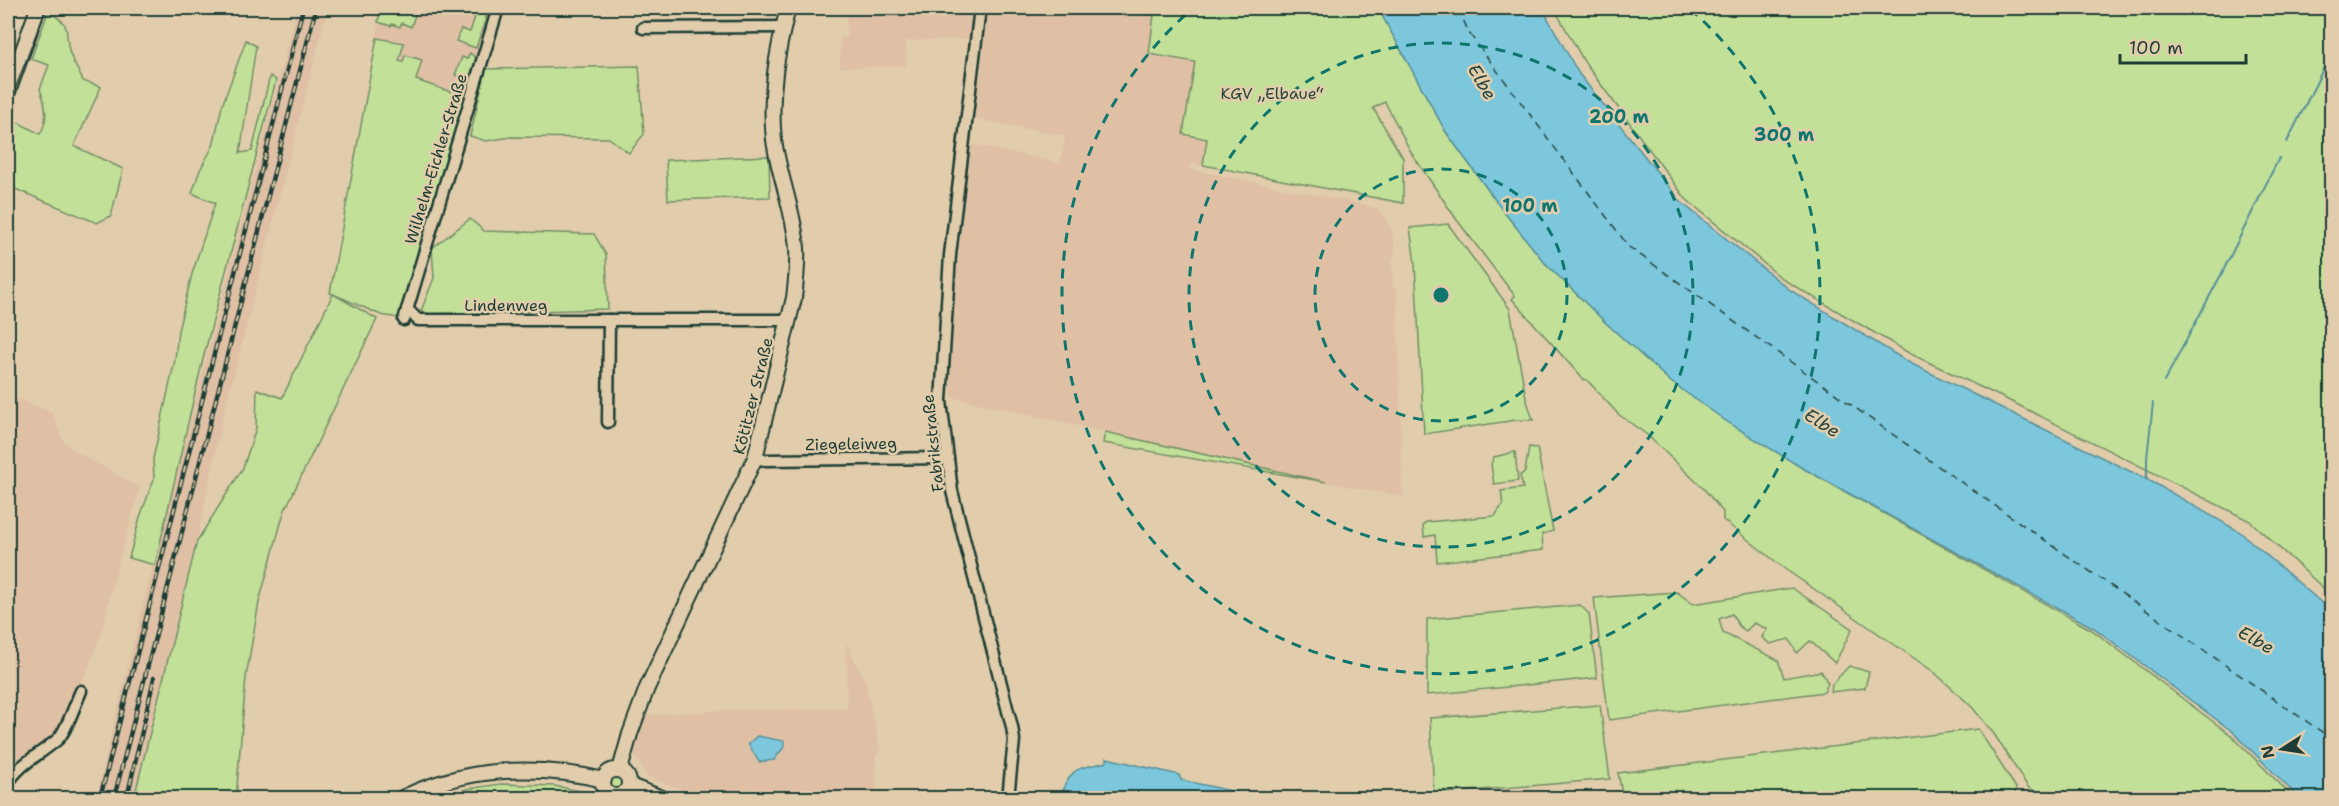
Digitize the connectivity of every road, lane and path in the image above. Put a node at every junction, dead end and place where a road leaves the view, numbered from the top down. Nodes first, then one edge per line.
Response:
1 (39, 8) edge
2 (498, 8) edge
3 (788, 8) edge
4 (980, 8) edge
5 (783, 27) junction
6 (643, 28) dead end
7 (8, 92) edge
8 (406, 315) joint
9 (609, 320) junction
10 (789, 320) junction
11 (608, 422) dead end
12 (755, 458) junction
13 (948, 458) junction
14 (81, 691) dead end
15 (620, 770) junction
16 (603, 780) junction
17 (8, 783) edge
18 (630, 786) junction
19 (612, 797) edge
20 (402, 798) edge
21 (662, 798) edge
22 (1008, 798) edge

1 - 7 street
2 - 8 street, Wilhelm-Eichler-Straße
3 - 5 street, Kötitzer Straße
4 - 13 street, Fabrikstraße
5 - 6 street
5 - 10 street, Kötitzer Straße
8 - 9 street, Lindenweg
9 - 10 street, Lindenweg
9 - 11 street
10 - 12 street, Kötitzer Straße
12 - 13 street, Ziegeleiweg
12 - 15 street, Kötitzer Straße
13 - 22 street, Fabrikstraße
14 - 17 street
15 - 16 street
15 - 18 street
16 - 19 street
16 - 20 street
18 - 19 street
18 - 21 street

